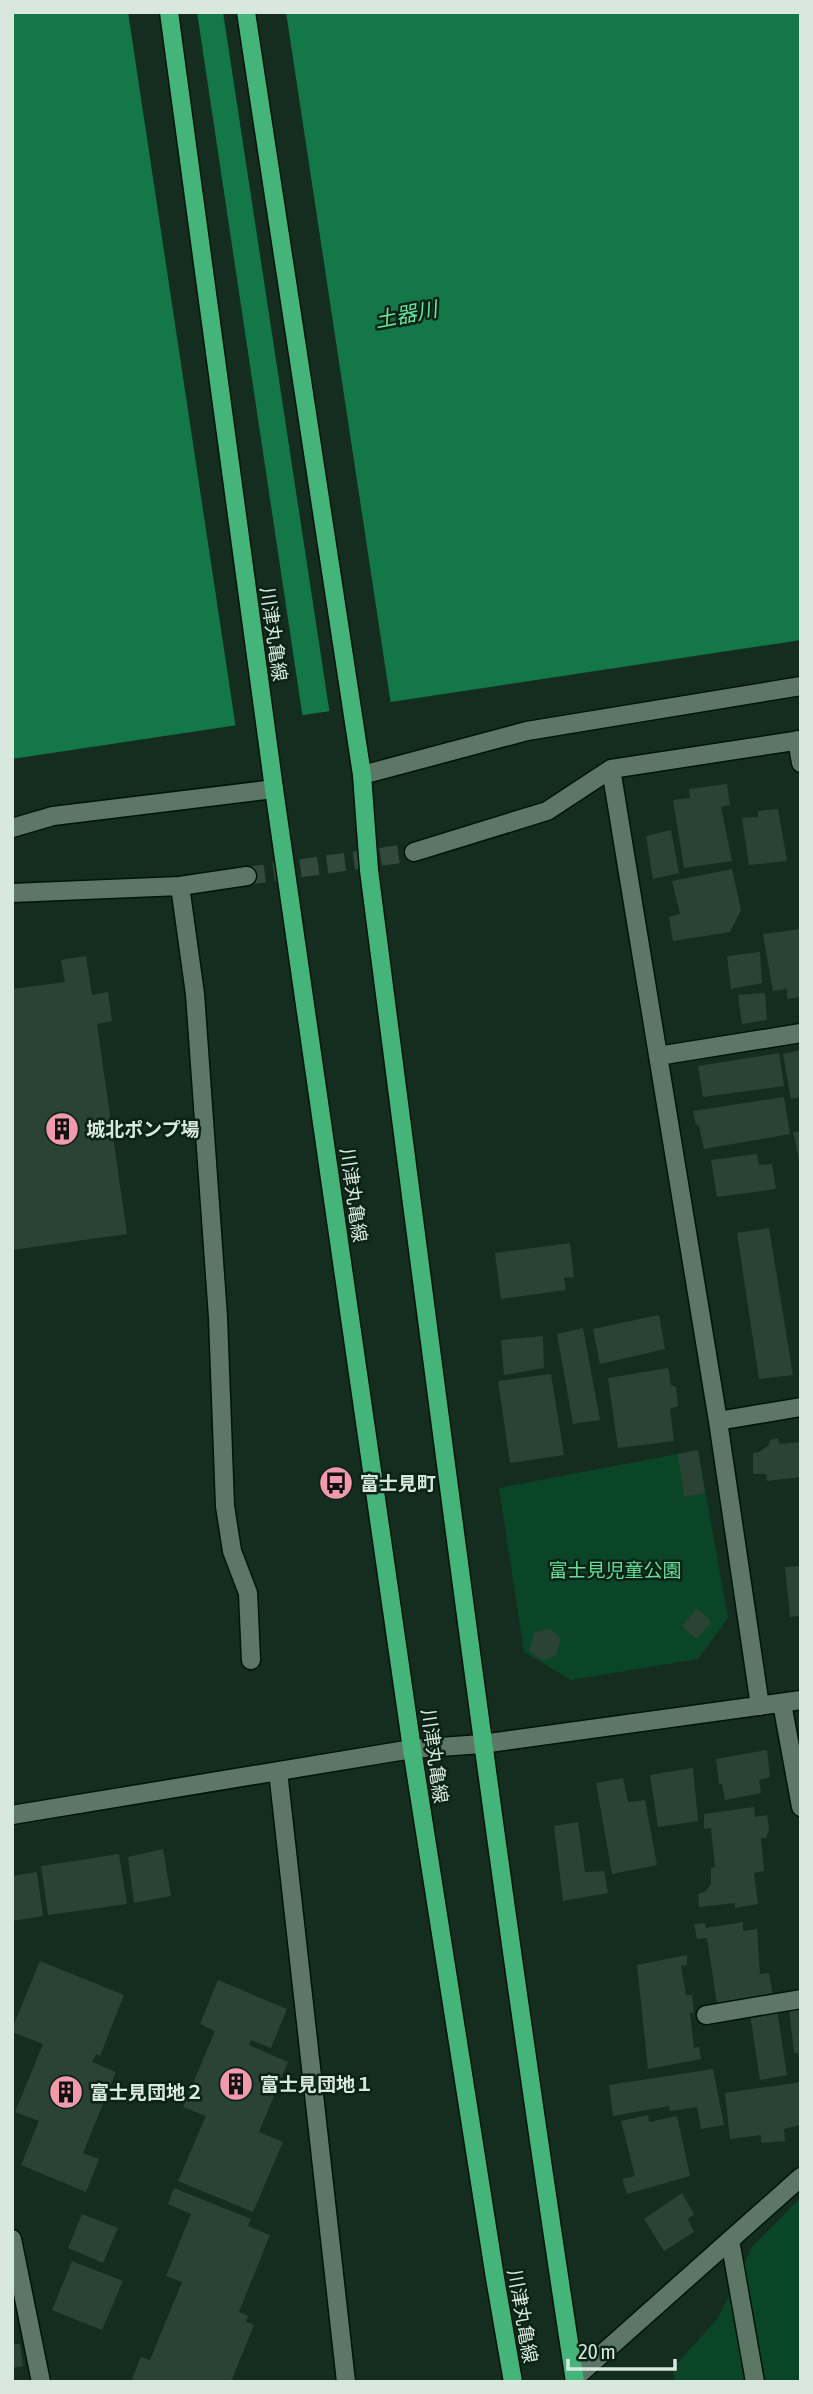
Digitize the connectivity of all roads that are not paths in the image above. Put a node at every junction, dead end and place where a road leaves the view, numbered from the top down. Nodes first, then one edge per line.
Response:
1 (169, 12) edge
2 (246, 12) edge
3 (801, 686) edge
4 (799, 740) edge
5 (801, 762) edge
6 (611, 769) junction
7 (362, 775) junction
8 (274, 789) junction
9 (12, 828) edge
10 (414, 852) tunnel mouth
11 (247, 876) tunnel mouth
12 (180, 886) junction
13 (12, 893) edge
14 (801, 1032) edge
15 (658, 1056) junction
16 (801, 1407) edge
17 (718, 1421) junction
18 (251, 1660) dead end
19 (801, 1700) edge
20 (782, 1703) junction
21 (760, 1706) junction
22 (482, 1744) junction
23 (412, 1749) junction
24 (278, 1770) junction
25 (801, 1807) edge
26 (12, 1815) edge
27 (801, 1999) edge
28 (706, 2015) dead end
29 (801, 2177) edge
30 (12, 2239) edge
31 (730, 2240) junction
32 (575, 2380) edge
33 (41, 2382) edge
34 (346, 2382) edge
35 (513, 2382) edge
36 (755, 2382) edge

1 - 8 main road, 川津丸亀線
2 - 7 main road
3 - 7 street
4 - 5 street
4 - 6 street
6 - 10 street
6 - 15 street
7 - 22 main road
8 - 9 street
8 - 23 main road, 川津丸亀線
11 - 12 street
12 - 13 street
12 - 18 street
14 - 15 street
15 - 17 street
16 - 17 street
17 - 21 street
19 - 20 street
20 - 21 street
20 - 25 street
21 - 22 street
22 - 23 street
22 - 32 main road
23 - 24 street
23 - 35 main road, 川津丸亀線
24 - 26 street
24 - 34 street
27 - 28 street
29 - 31 street
30 - 33 street
31 - 32 street
31 - 36 street

